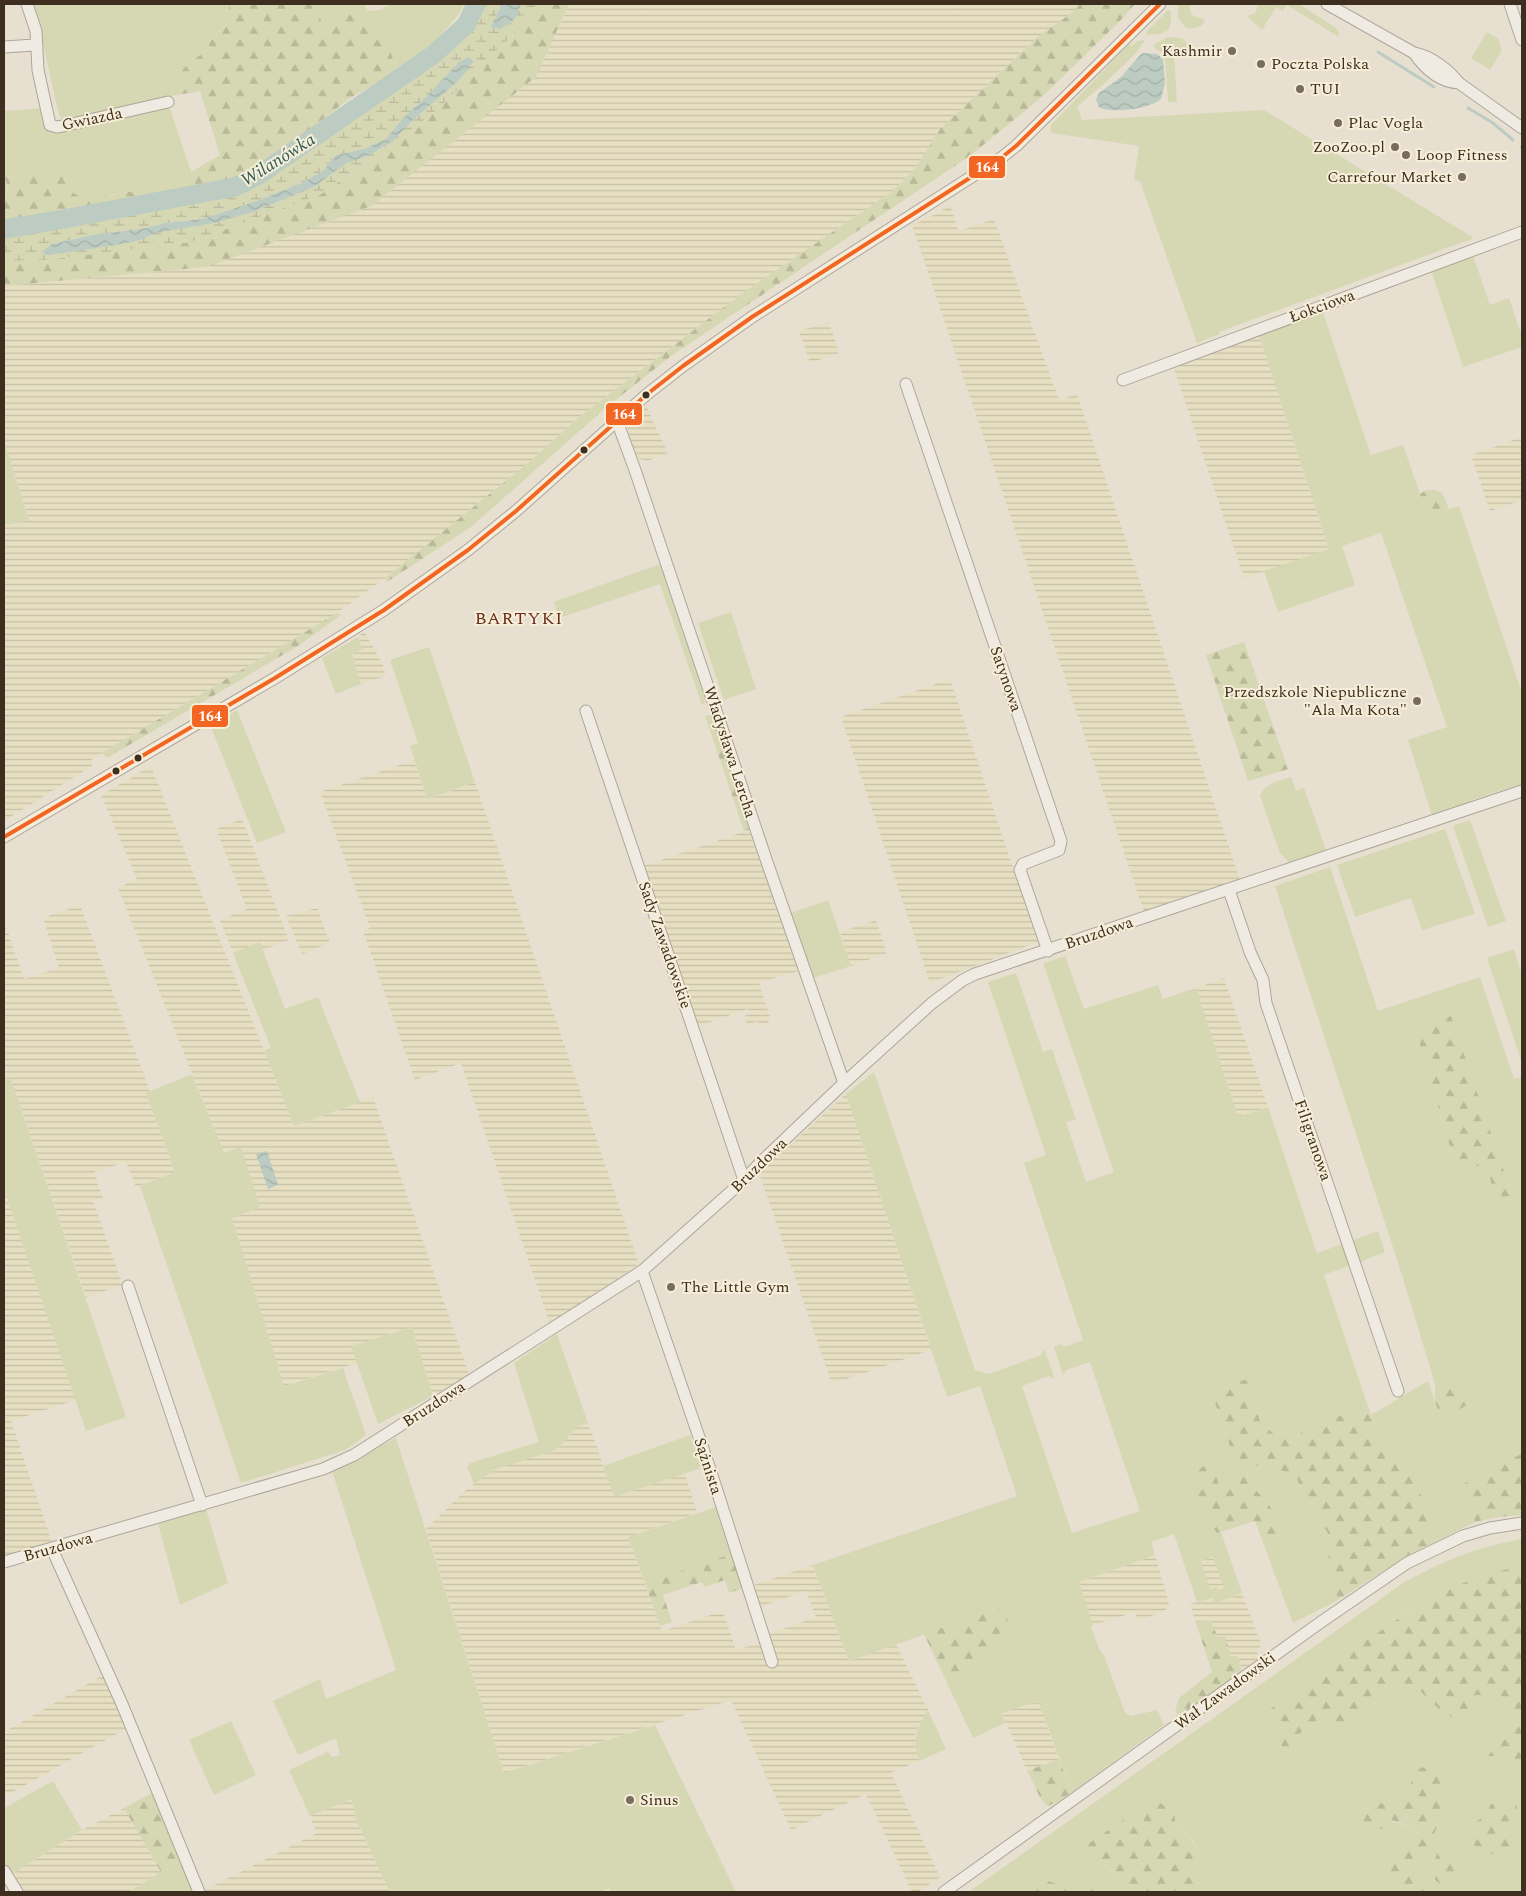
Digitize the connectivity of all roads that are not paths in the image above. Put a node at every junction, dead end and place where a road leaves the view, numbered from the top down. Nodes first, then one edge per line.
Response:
1 (27, 4) edge
2 (1160, 4) edge
3 (1327, 4) edge
4 (1510, 4) edge
5 (1522, 40) edge
6 (35, 45) junction
7 (4, 47) edge
8 (168, 102) dead end
9 (1522, 128) edge
10 (1522, 232) edge
11 (1123, 380) dead end
12 (906, 384) dead end
13 (617, 421) junction
14 (586, 710) dead end
15 (1522, 791) edge
16 (4, 837) edge
17 (1229, 890) junction
18 (1048, 951) junction
19 (844, 1083) junction
20 (744, 1180) junction
21 (642, 1271) junction
22 (128, 1286) dead end
23 (1398, 1391) dead end
24 (202, 1505) junction
25 (1522, 1523) edge
26 (52, 1548) junction
27 (4, 1562) edge
28 (772, 1662) dead end
29 (4, 1871) edge
30 (17, 1892) edge
31 (199, 1892) edge
32 (944, 1892) edge

1 - 6 street, Gwiazda
2 - 13 street
3 - 9 street
4 - 5 street
6 - 7 street
6 - 8 street, Gwiazda
10 - 11 street, Łokciowa
12 - 18 street, Satynowa
13 - 16 street
13 - 19 street, Władysława Lercha
14 - 20 street, Sady Zawadowskie
15 - 17 street, Bruzdowa
17 - 18 street, Bruzdowa
17 - 23 street, Filigranowa
18 - 19 street, Bruzdowa
19 - 20 street, Bruzdowa
20 - 21 street, Bruzdowa
21 - 24 street, Bruzdowa
21 - 28 street, Sążnista
22 - 24 street
24 - 26 street, Bruzdowa
25 - 32 street, Wał Zawadowski
26 - 27 street, Bruzdowa
26 - 31 street
29 - 30 street

